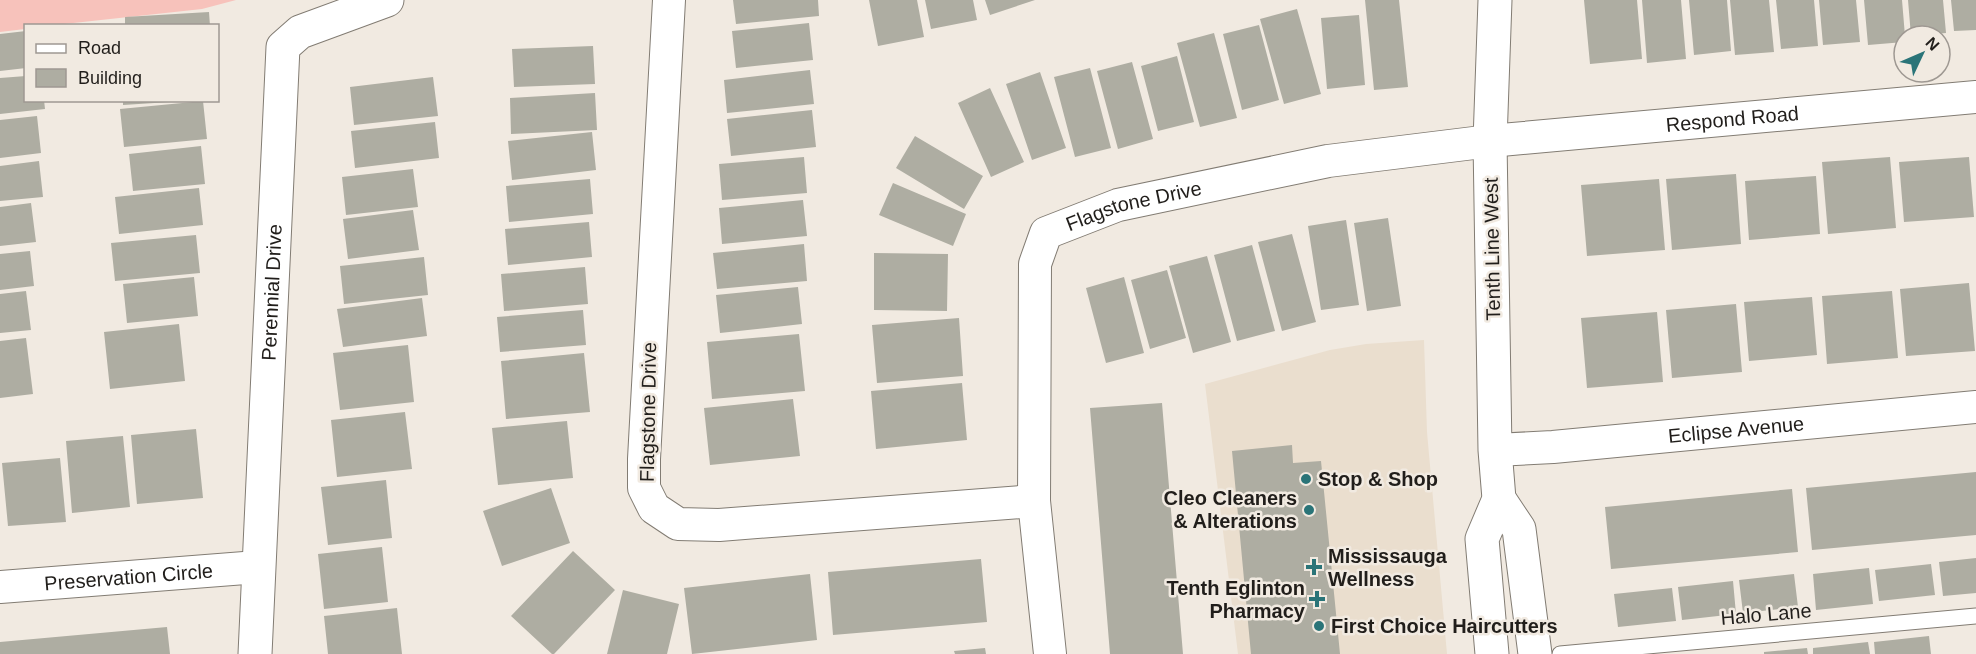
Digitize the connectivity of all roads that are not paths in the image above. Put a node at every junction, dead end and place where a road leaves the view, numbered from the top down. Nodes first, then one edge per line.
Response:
1 (387, 0) edge
2 (669, 0) edge
3 (1495, 0) edge
4 (1976, 97) edge
5 (1490, 141) junction
6 (1976, 407) edge
7 (1495, 450) junction
8 (1499, 499) junction
9 (1034, 501) junction
10 (258, 567) junction
11 (0, 587) edge
12 (1976, 616) edge
13 (255, 654) edge
14 (1050, 654) edge
15 (1492, 654) edge
16 (1535, 654) edge
17 (1560, 654) edge

1 - 10 street, Perennial Drive
2 - 9 street, Flagstone Drive
3 - 5 street, Tenth Line West
4 - 5 street, Respond Road
5 - 7 street, Tenth Line West
5 - 9 street, Flagstone Drive
6 - 7 street, Eclipse Avenue
7 - 8 street, Tenth Line West
8 - 15 street, Tenth Line West
8 - 16 street, Tenth Line West
9 - 14 street, Flagstone Drive
10 - 11 street, Preservation Circle
10 - 13 street, Perennial Drive
12 - 17 lane, Halo Lane

